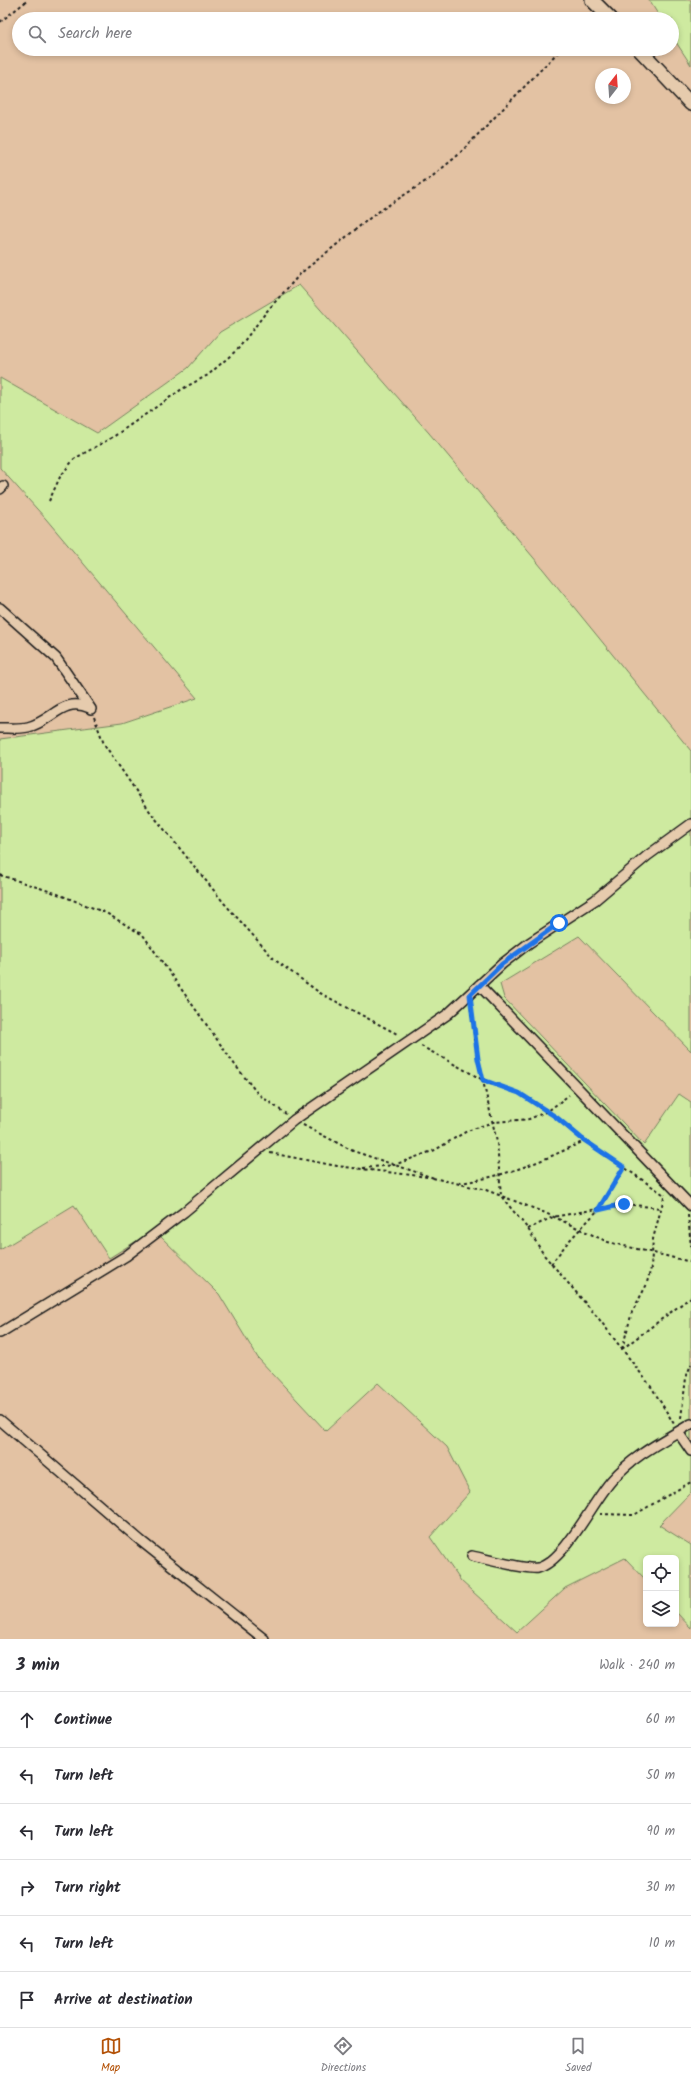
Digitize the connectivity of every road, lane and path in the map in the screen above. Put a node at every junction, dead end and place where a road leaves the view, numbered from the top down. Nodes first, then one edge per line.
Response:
1 (28, 0) edge
2 (592, 0) edge
3 (13, 12) edge
4 (604, 12) edge
5 (12, 13) edge
6 (0, 22) edge
7 (554, 56) edge
8 (646, 56) edge
9 (691, 104) edge
10 (49, 501) dead end
11 (0, 608) edge
12 (91, 709) junction
13 (0, 728) edge
14 (691, 824) edge
15 (0, 874) edge
16 (479, 985) junction
17 (470, 995) junction
18 (410, 1040) junction
19 (483, 1080) junction
20 (577, 1089) junction
21 (548, 1111) junction
22 (294, 1120) junction
23 (493, 1122) junction
24 (585, 1140) junction
25 (258, 1151) junction
26 (394, 1165) junction
27 (624, 1167) junction
28 (359, 1168) junction
29 (500, 1175) junction
30 (434, 1178) junction
31 (455, 1183) junction
32 (665, 1194) junction
33 (501, 1196) junction
34 (670, 1198) dead end
35 (660, 1208) junction
36 (689, 1208) edge
37 (598, 1210) junction
38 (554, 1217) junction
39 (528, 1229) junction
40 (581, 1230) junction
41 (691, 1248) edge
42 (651, 1252) junction
43 (691, 1262) edge
44 (551, 1264) junction
45 (691, 1297) edge
46 (0, 1333) edge
47 (622, 1349) junction
48 (691, 1364) edge
49 (0, 1420) edge
50 (691, 1424) edge
51 (678, 1432) junction
52 (691, 1451) edge
53 (691, 1482) edge
54 (588, 1514) junction
55 (472, 1556) dead end
56 (264, 1639) edge

1 - 3 path
2 - 4 street
5 - 6 path
7 - 10 path
8 - 9 street
11 - 12 street
12 - 13 street
12 - 18 path
14 - 16 street
15 - 22 path
16 - 17 street
16 - 20 street
17 - 18 street
17 - 19 path
18 - 19 path
18 - 22 street
19 - 21 path
19 - 23 path
20 - 21 path
20 - 36 street
21 - 23 path
21 - 24 path
22 - 25 street
22 - 26 path
23 - 26 path
23 - 29 path
24 - 27 path
24 - 29 path
25 - 28 path
25 - 46 street
26 - 28 path
26 - 30 path
27 - 32 path
27 - 37 path
28 - 30 path
29 - 31 path
29 - 33 path
30 - 31 path
31 - 33 path
32 - 34 path
32 - 35 path
33 - 38 path
33 - 39 path
35 - 37 path
35 - 42 path
36 - 41 path
37 - 38 path
37 - 40 path
38 - 39 path
38 - 40 path
39 - 44 path
40 - 42 path
40 - 44 path
42 - 43 path
42 - 47 path
44 - 47 path
45 - 47 path
47 - 51 path
48 - 51 path
49 - 56 street
50 - 51 street
51 - 52 street
51 - 54 street
53 - 54 path
54 - 55 street

